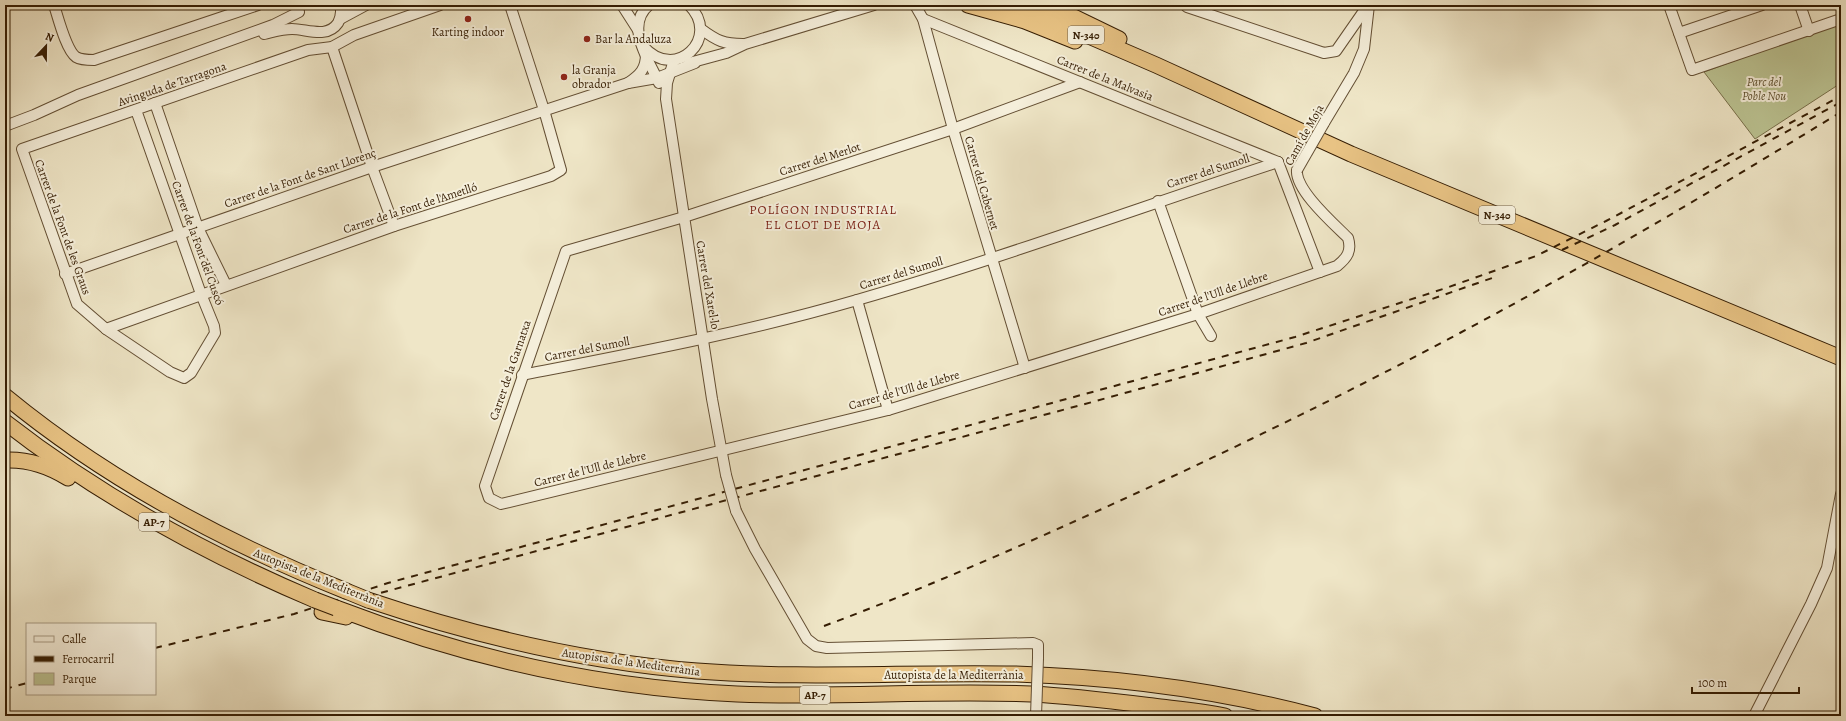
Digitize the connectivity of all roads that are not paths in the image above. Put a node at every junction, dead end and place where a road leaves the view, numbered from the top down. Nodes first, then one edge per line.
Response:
1 (54, 5) edge
2 (258, 5) edge
3 (340, 5) edge
4 (366, 5) edge
5 (440, 5) edge
6 (510, 5) edge
7 (622, 5) edge
8 (649, 5) edge
9 (874, 5) edge
10 (915, 5) edge
11 (968, 5) edge
12 (1017, 5) edge
13 (1049, 5) edge
14 (1185, 5) edge
15 (1368, 5) edge
16 (1669, 5) edge
17 (1762, 5) edge
18 (1800, 5) edge
19 (693, 7) edge
20 (299, 8) edge
21 (1734, 10) edge
22 (923, 19) junction
23 (1841, 19) edge
24 (337, 23) junction
25 (701, 29) junction
26 (638, 30) junction
27 (1809, 31) junction
28 (315, 32) junction
29 (1679, 33) junction
30 (745, 44) junction
31 (332, 47) junction
32 (210, 48) junction
33 (644, 50) junction
34 (676, 60) junction
35 (695, 63) junction
36 (1156, 65) junction
37 (669, 73) junction
38 (657, 78) junction
39 (1080, 82) junction
40 (628, 83) junction
41 (666, 99) junction
42 (154, 103) junction
43 (136, 110) junction
44 (544, 110) junction
45 (5, 126) edge
46 (953, 129) junction
47 (22, 149) joint
48 (1278, 162) junction
49 (372, 167) junction
50 (1158, 201) junction
51 (684, 217) junction
52 (394, 226) junction
53 (198, 228) junction
54 (180, 234) junction
55 (566, 251) joint
56 (991, 258) junction
57 (1320, 272) junction
58 (65, 274) junction
59 (226, 284) junction
60 (201, 294) junction
61 (857, 300) junction
62 (1198, 314) junction
63 (106, 329) junction
64 (1211, 336) dead end
65 (704, 340) junction
66 (1841, 358) edge
67 (1025, 368) junction
68 (522, 375) junction
69 (184, 378) joint
70 (5, 396) edge
71 (888, 410) junction
72 (5, 422) edge
73 (720, 451) junction
74 (5, 460) edge
75 (1841, 494) edge
76 (489, 498) joint
77 (319, 606) junction
78 (1036, 716) edge
79 (1225, 716) edge
80 (1314, 716) edge
81 (1754, 716) edge

1 - 2 street
3 - 24 street
4 - 24 street
5 - 31 street
6 - 44 street, Carrer de la Font de l'Ametlló
7 - 26 street
8 - 26 street
9 - 30 street
10 - 22 street, Carrer del Cabernet
11 - 36 highway
12 - 36 highway, N-340
13 - 36 highway
14 - 15 street
15 - 57 street, Camí de Moja, bridge
16 - 29 street
17 - 21 street
18 - 27 street
19 - 25 street
20 - 28 street
20 - 32 street
21 - 29 street
22 - 39 street, Carrer de la Malvasia
22 - 46 street, Carrer del Cabernet
23 - 27 street
24 - 28 street
24 - 31 street
25 - 30 street
25 - 34 street
26 - 33 street
27 - 29 street
28 - 31 street
28 - 32 street
30 - 35 street
31 - 42 street, Avinguda de Tarragona
31 - 49 street
32 - 45 street
33 - 34 street
33 - 38 street
33 - 40 street
34 - 35 street
34 - 37 street
35 - 37 street
36 - 66 highway, N-340
37 - 38 street
37 - 41 street
38 - 40 street
38 - 41 street
39 - 46 street, Carrer del Merlot
39 - 48 street, Carrer de la Malvasia
40 - 44 street, Carrer de la Font de Sant Llorenç
41 - 51 street, Carrer del Xarel·lo
42 - 43 street, Avinguda de Tarragona
42 - 53 street, Carrer de la Font del Cuscó
43 - 47 street, Avinguda de Tarragona
43 - 54 street, Carrer de la Font del Cuscó
44 - 49 street, Carrer de la Font de Sant Llorenç
44 - 52 street, Carrer de la Font de l'Ametlló
46 - 51 street, Carrer del Merlot
46 - 56 street, Carrer del Cabernet
47 - 58 street, Carrer de la Font de les Graus
48 - 50 street, Carrer del Sumoll
48 - 57 street
49 - 52 street
49 - 53 street, Carrer de la Font de Sant Llorenç
50 - 56 street, Carrer del Sumoll
50 - 62 street
51 - 55 street, Carrer del Merlot
51 - 65 street, Carrer del Xarel·lo
52 - 59 street, Carrer de la Font de l'Ametlló
53 - 54 street, Carrer de la Font de Sant Llorenç
53 - 59 street, Carrer de la Font del Cuscó
54 - 58 street, Carrer de la Font de Sant Llorenç
54 - 60 street, Carrer de la Font del Cuscó
55 - 68 street, Carrer de la Garnatxa
56 - 61 street, Carrer del Sumoll
56 - 67 street, Carrer del Cabernet
57 - 62 street, Carrer de l'Ull de Llebre
58 - 63 street, Carrer de la Font de les Graus
59 - 60 street, Carrer de la Font de l'Ametlló
60 - 63 street, Carrer de la Font de l'Ametlló
60 - 69 street, Carrer de la Font del Cuscó
61 - 65 street, Carrer del Sumoll
61 - 71 street
62 - 64 street
62 - 67 street, Carrer de l'Ull de Llebre
63 - 69 street, Carrer de la Font de les Graus
65 - 68 street, Carrer del Sumoll
65 - 73 street, Carrer del Xarel·lo
67 - 71 street, Carrer de l'Ull de Llebre
68 - 76 street, Carrer de la Garnatxa
70 - 80 highway, Autopista de la Mediterrània / AP-7, bridge
71 - 73 street, Carrer de l'Ull de Llebre
72 - 77 highway, Autopista de la Mediterrània / AP-7
73 - 76 street, Carrer de l'Ull de Llebre
73 - 78 street, Carrer del Xarel·lo, bridge
74 - 77 highway
75 - 81 street
77 - 79 highway, Autopista de la Mediterrània / AP-7

